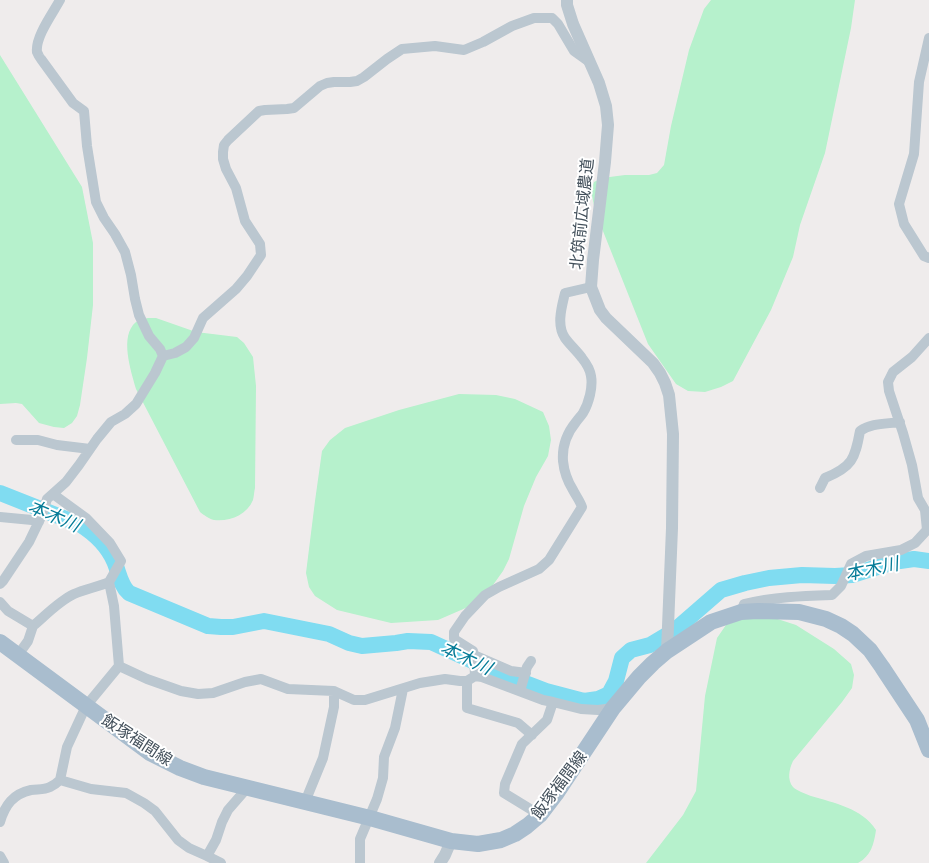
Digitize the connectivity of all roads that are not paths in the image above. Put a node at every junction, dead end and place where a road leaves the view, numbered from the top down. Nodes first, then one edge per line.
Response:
1 (60, 0) edge
2 (567, 0) edge
3 (929, 38) edge
4 (588, 61) junction
5 (929, 258) edge
6 (591, 287) junction
7 (929, 338) edge
8 (163, 356) junction
9 (900, 422) junction
10 (16, 440) dead end
11 (90, 449) junction
12 (820, 488) dead end
13 (53, 494) junction
14 (0, 517) edge
15 (39, 522) junction
16 (109, 582) junction
17 (0, 584) edge
18 (0, 602) edge
19 (741, 612) junction
20 (33, 626) junction
21 (0, 642) edge
22 (668, 644) junction
23 (474, 654) junction
24 (18, 655) junction
25 (531, 662) dead end
26 (119, 666) junction
27 (526, 674) junction
28 (471, 679) junction
29 (403, 689) junction
30 (334, 691) junction
31 (520, 691) junction
32 (553, 702) junction
33 (86, 706) junction
34 (614, 708) junction
35 (532, 735) junction
36 (929, 750) edge
37 (60, 780) junction
38 (248, 788) junction
39 (304, 802) junction
40 (540, 815) junction
41 (370, 818) junction
42 (0, 822) edge
43 (451, 841) junction
44 (0, 856) edge
45 (207, 856) junction
46 (442, 862) edge
47 (4, 863) edge
48 (221, 863) edge
49 (360, 863) edge

1 - 8 street
2 - 4 street, 北筑前広域農道
3 - 5 street
4 - 6 street, 北筑前広域農道
4 - 8 street
6 - 22 street, 北筑前広域農道
6 - 23 street
7 - 9 street
8 - 11 street
9 - 12 street
9 - 19 street
10 - 11 street
11 - 13 street
13 - 15 street
13 - 16 street
14 - 15 street
15 - 17 street
16 - 20 street
16 - 26 street
18 - 20 street
19 - 22 main road, 飯塚福間線
19 - 36 main road, 飯塚福間線
20 - 24 street
21 - 24 main road, 飯塚福間線
22 - 34 main road, 飯塚福間線
23 - 27 street
23 - 28 street
24 - 33 main road, 飯塚福間線
25 - 27 street
26 - 30 street
26 - 33 street
27 - 31 street
28 - 29 street
28 - 31 street
28 - 35 street
29 - 30 street
29 - 41 street
30 - 39 street
31 - 32 street
32 - 34 street
32 - 35 street
33 - 37 street
33 - 38 main road, 飯塚福間線
34 - 40 main road, 飯塚福間線
35 - 40 street
37 - 42 street
37 - 45 street
38 - 39 main road, 飯塚福間線
38 - 45 street
39 - 41 main road, 飯塚福間線
40 - 43 main road, 飯塚福間線
41 - 43 main road, 飯塚福間線
41 - 49 street
43 - 46 street
44 - 47 street
45 - 48 street

